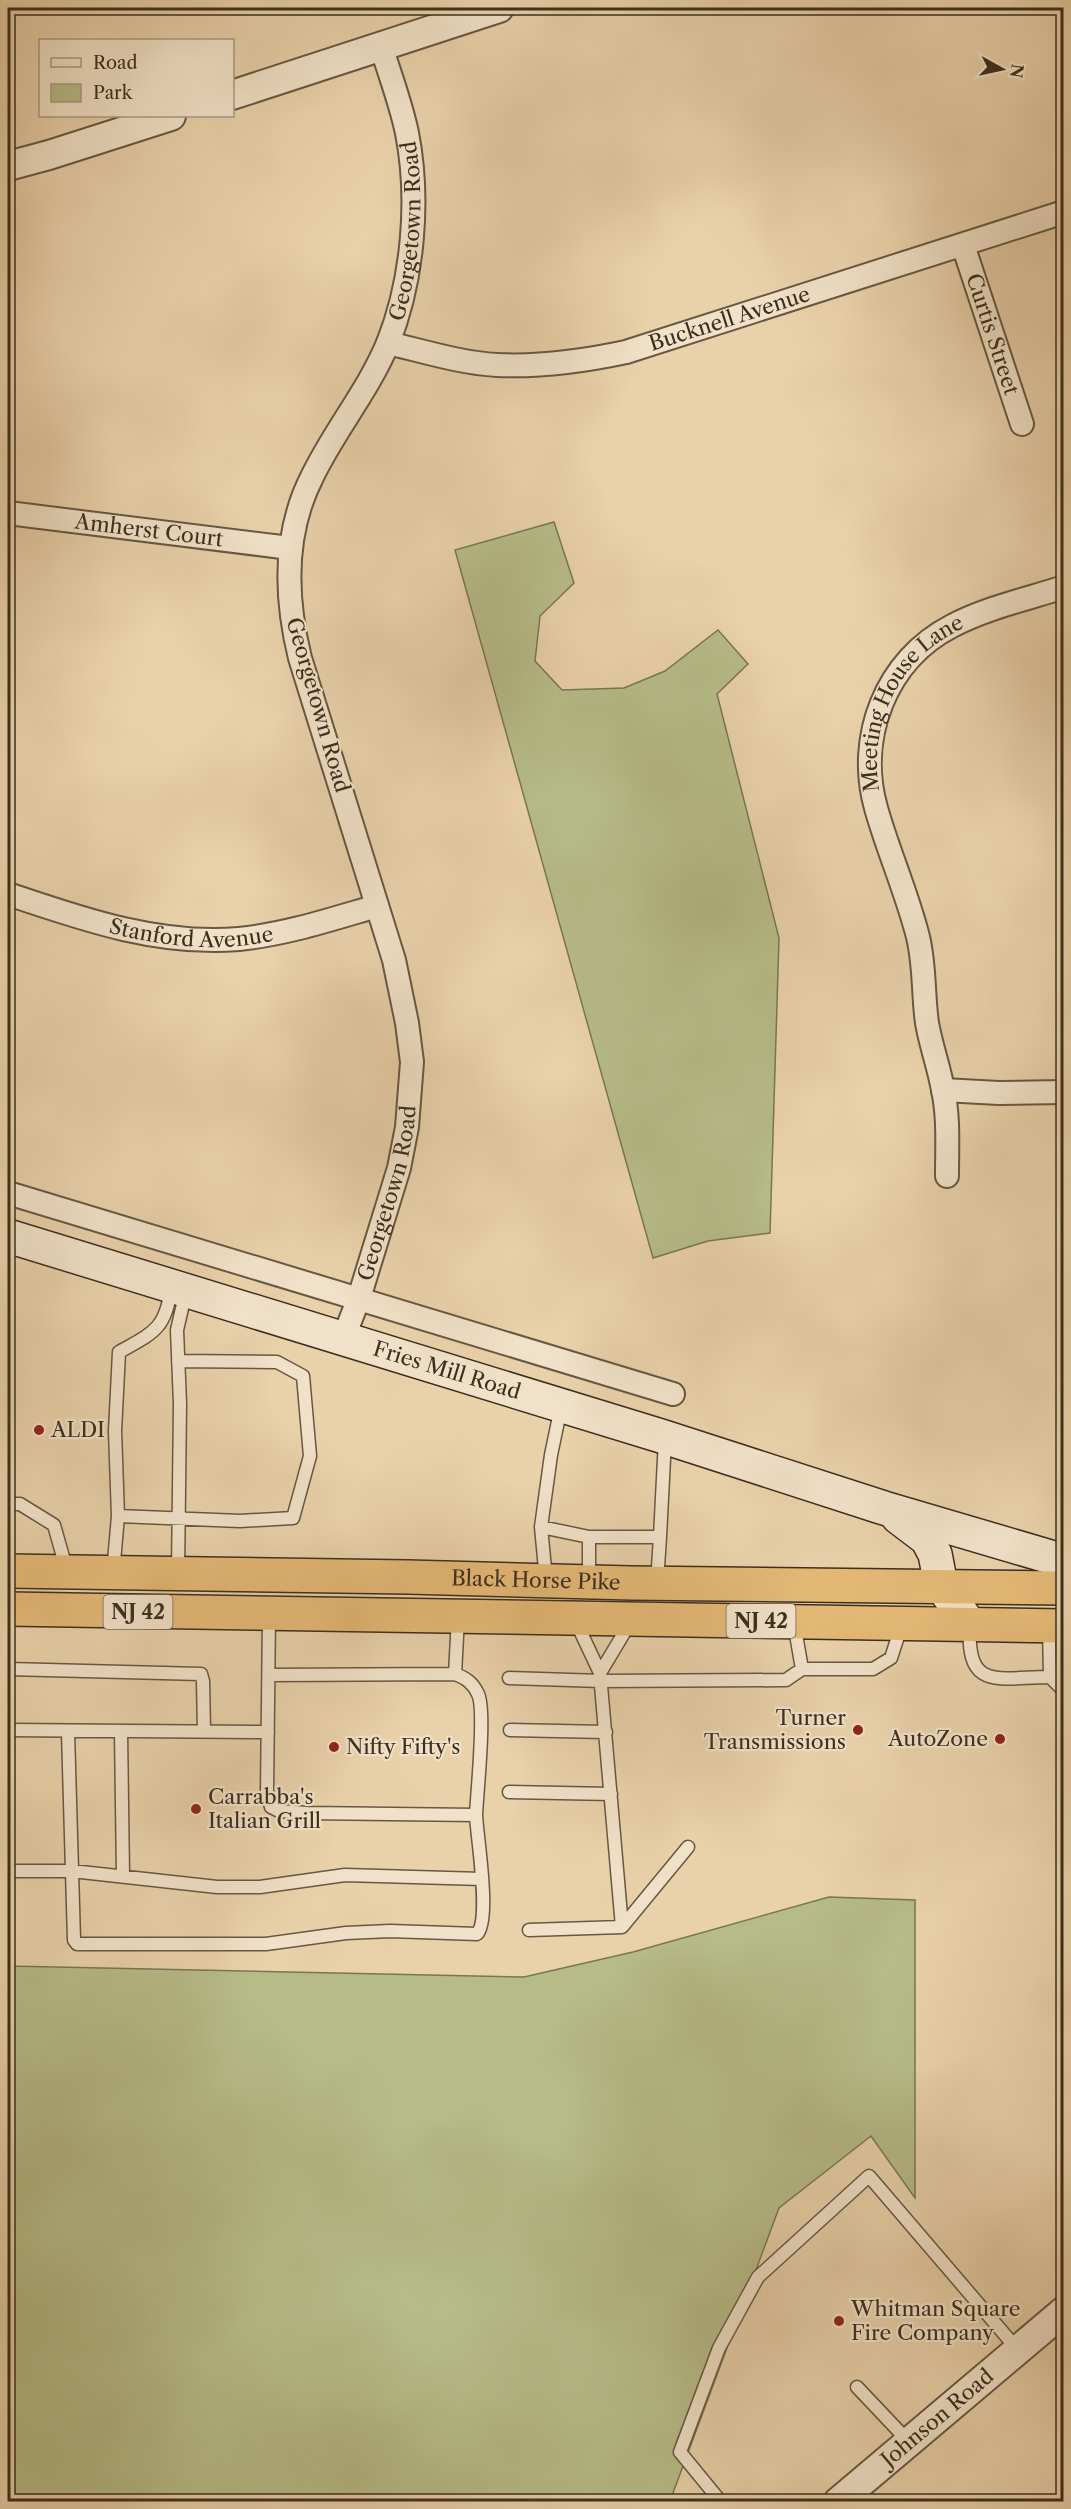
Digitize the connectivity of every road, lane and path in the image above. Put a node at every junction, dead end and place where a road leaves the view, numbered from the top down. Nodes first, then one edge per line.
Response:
1 (499, 8) edge
2 (381, 46) junction
3 (234, 94) edge
4 (168, 117) edge
5 (8, 166) edge
6 (1064, 212) edge
7 (963, 245) junction
8 (388, 343) junction
9 (1022, 424) dead end
10 (8, 513) edge
11 (290, 548) junction
12 (1064, 587) edge
13 (8, 894) edge
14 (377, 906) junction
15 (943, 1089) junction
16 (1064, 1092) edge
17 (947, 1176) dead end
18 (8, 1193) edge
19 (8, 1236) edge
20 (179, 1289) junction
21 (359, 1298) junction
22 (343, 1339) junction
23 (178, 1361) junction
24 (673, 1394) dead end
25 (561, 1406) junction
26 (665, 1438) junction
27 (14, 1504) edge
28 (884, 1508) junction
29 (118, 1516) junction
30 (178, 1517) junction
31 (541, 1527) junction
32 (660, 1537) junction
33 (589, 1538) junction
34 (1064, 1561) edge
35 (8, 1571) edge
36 (68, 1572) junction
37 (113, 1573) junction
38 (178, 1573) junction
39 (408, 1577) junction
40 (546, 1581) junction
41 (589, 1582) junction
42 (657, 1583) junction
43 (940, 1585) junction
44 (1064, 1588) edge
45 (8, 1606) edge
46 (269, 1614) junction
47 (458, 1617) junction
48 (574, 1618) junction
49 (633, 1619) junction
50 (794, 1622) junction
51 (902, 1623) junction
52 (970, 1624) junction
53 (1056, 1626) edge
54 (8, 1669) edge
55 (802, 1669) junction
56 (455, 1674) junction
57 (270, 1676) junction
58 (601, 1677) junction
59 (1050, 1677) junction
60 (508, 1678) dead end
61 (1064, 1691) edge
62 (8, 1730) edge
63 (510, 1730) dead end
64 (121, 1731) junction
65 (204, 1731) junction
66 (68, 1732) junction
67 (268, 1732) junction
68 (606, 1732) junction
69 (508, 1792) dead end
70 (611, 1794) junction
71 (476, 1815) junction
72 (688, 1847) dead end
73 (8, 1871) edge
74 (72, 1871) junction
75 (123, 1876) junction
76 (482, 1879) junction
77 (622, 1927) junction
78 (530, 1930) dead end
79 (1064, 2311) edge
80 (1018, 2350) junction
81 (856, 2387) dead end
82 (909, 2442) junction
83 (721, 2502) edge
84 (838, 2502) edge

1 - 2 street
2 - 3 street
2 - 8 street, Georgetown Road
4 - 5 street
6 - 7 street, Bucknell Avenue
7 - 8 street, Bucknell Avenue
7 - 9 street, Curtis Street
8 - 11 street, Georgetown Road
10 - 11 street, Amherst Court
11 - 14 street, Georgetown Road
12 - 15 street, Meeting House Lane
13 - 14 street, Stanford Avenue
14 - 21 street, Georgetown Road
15 - 16 street
15 - 17 street, Meeting House Lane
18 - 21 street, Fries Mill Road
19 - 20 main road, Fries Mill Road
20 - 22 main road, Fries Mill Road
20 - 23 lane
20 - 29 lane
21 - 22 street, Georgetown Road
21 - 24 street, Fries Mill Road
22 - 25 main road, Fries Mill Road
23 - 30 lane
23 - 30 lane
25 - 26 main road, Fries Mill Road
25 - 31 lane
26 - 28 main road, Fries Mill Road
26 - 32 lane
27 - 36 lane
28 - 34 main road, Fries Mill Road
28 - 43 main road, Fries Mill Road
29 - 30 lane
29 - 37 lane
30 - 38 lane
31 - 33 lane
31 - 40 lane
32 - 33 lane
32 - 42 lane
33 - 41 lane
35 - 36 highway, Black Horse Pike / NJ 42
36 - 37 highway, Black Horse Pike / NJ 42
36 - 45 highway
37 - 38 highway, Black Horse Pike / NJ 42
38 - 39 highway, Black Horse Pike / NJ 42
39 - 40 highway, Black Horse Pike / NJ 42
39 - 46 highway
40 - 41 highway, Black Horse Pike / NJ 42
41 - 42 highway, Black Horse Pike / NJ 42
42 - 43 highway, Black Horse Pike / NJ 42
43 - 44 highway, Black Horse Pike / NJ 42
43 - 52 main road, Fries Mill Road
45 - 46 highway, Black Horse Pike / NJ 42
46 - 47 highway, Black Horse Pike / NJ 42
46 - 57 lane
47 - 48 highway, Black Horse Pike / NJ 42
47 - 56 lane
48 - 49 highway, Black Horse Pike / NJ 42
48 - 58 lane
49 - 50 highway, Black Horse Pike / NJ 42
49 - 58 lane
50 - 51 highway, Black Horse Pike / NJ 42
50 - 55 lane
51 - 52 highway, Black Horse Pike / NJ 42
51 - 55 lane
52 - 53 highway, Black Horse Pike / NJ 42
52 - 59 lane
53 - 59 lane
54 - 65 lane
55 - 58 lane
56 - 57 lane
56 - 71 lane
57 - 67 lane
58 - 60 lane
58 - 68 lane
59 - 61 lane
62 - 66 lane
63 - 68 lane
64 - 65 lane
64 - 66 lane
64 - 75 lane
65 - 67 lane
66 - 74 lane
67 - 71 lane
68 - 70 lane
69 - 70 lane
70 - 77 lane
71 - 76 lane
72 - 77 lane
73 - 74 lane
74 - 75 lane
74 - 76 lane
75 - 76 lane
77 - 78 lane
79 - 80 street, Johnson Road
80 - 82 street, Johnson Road
80 - 83 lane
81 - 82 lane
82 - 84 street, Johnson Road

